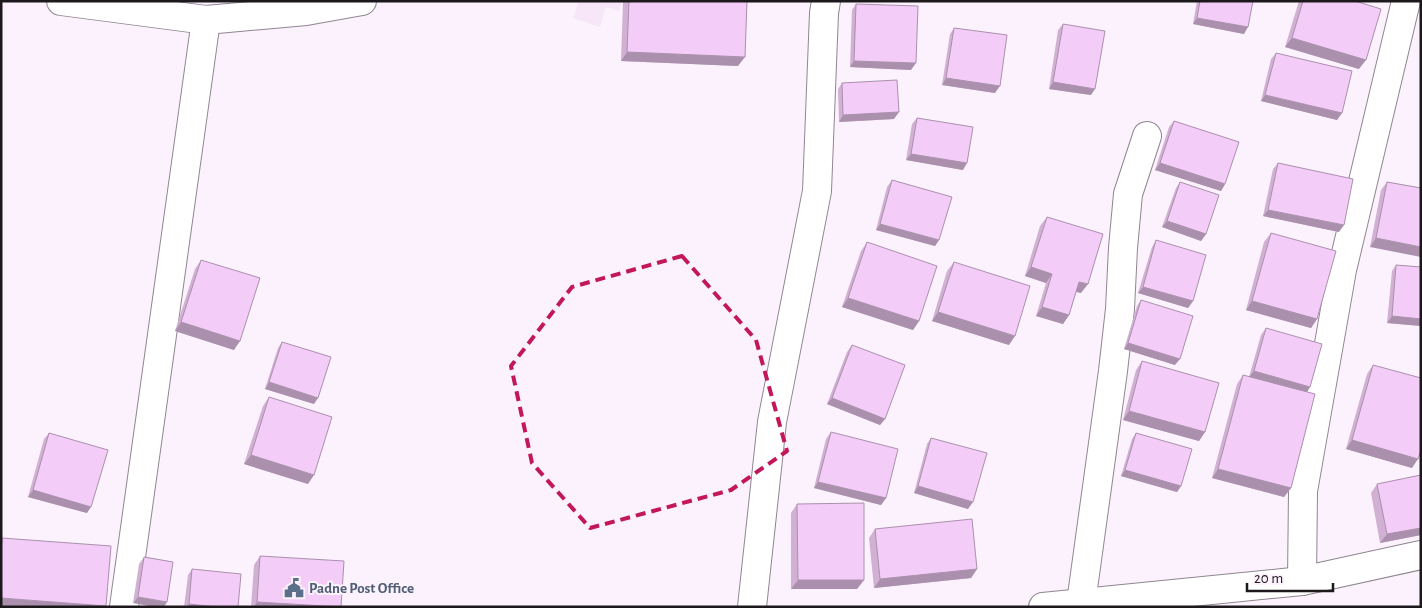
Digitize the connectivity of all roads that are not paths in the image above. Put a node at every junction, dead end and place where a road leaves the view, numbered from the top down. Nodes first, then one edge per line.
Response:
1 (61, 1) edge
2 (362, 1) edge
3 (826, 1) edge
4 (1406, 1) edge
5 (206, 20) junction
6 (1147, 136) dead end
7 (1421, 555) edge
8 (1302, 581) junction
9 (1081, 603) junction
10 (124, 607) edge
11 (752, 607) edge
12 (1043, 607) edge

1 - 5 street
2 - 5 street
3 - 11 street
4 - 8 street
5 - 10 street
6 - 9 street
7 - 8 street
8 - 9 street
9 - 12 street

